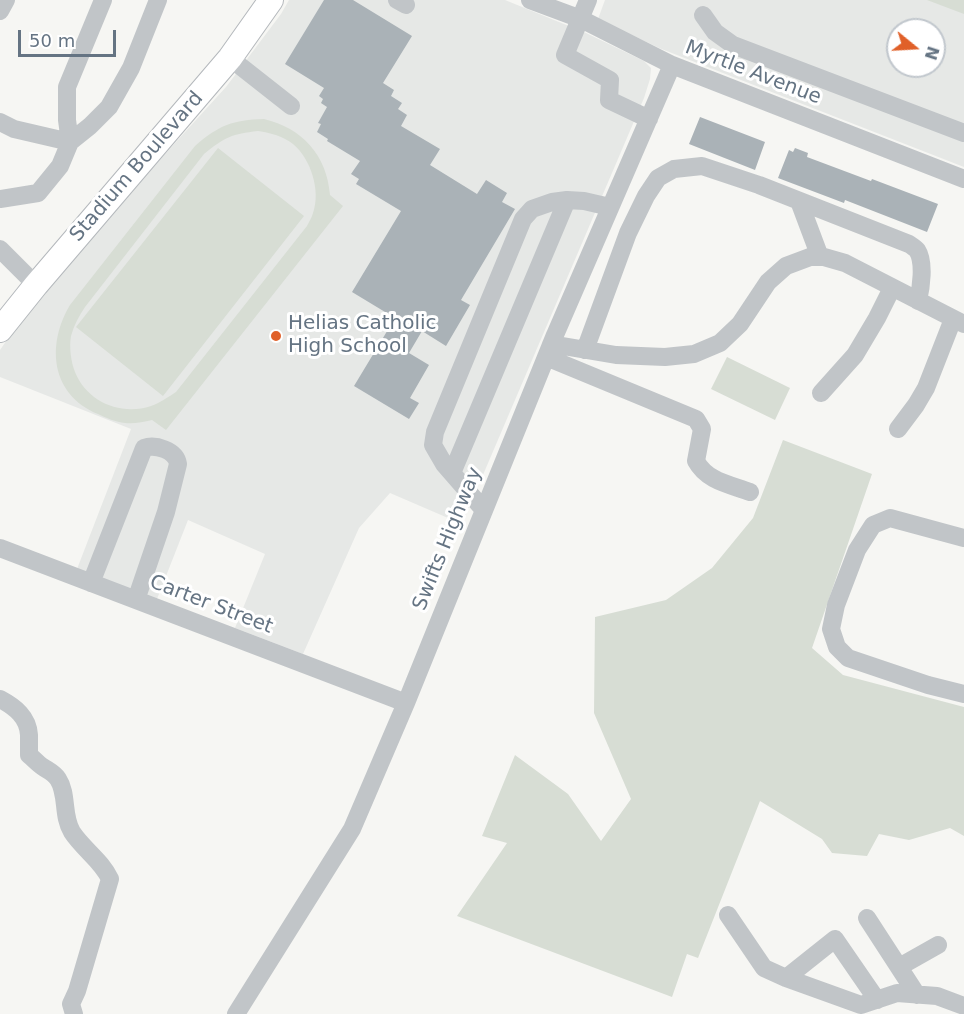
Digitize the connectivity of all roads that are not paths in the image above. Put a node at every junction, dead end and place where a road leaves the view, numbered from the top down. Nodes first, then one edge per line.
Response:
1 (6, 0) edge
2 (103, 0) edge
3 (158, 0) edge
4 (271, 0) edge
5 (530, 0) edge
6 (588, 0) edge
7 (0, 11) edge
8 (703, 15) dead end
9 (581, 19) junction
10 (230, 58) junction
11 (672, 65) junction
12 (291, 106) dead end
13 (649, 119) junction
14 (0, 122) edge
15 (964, 134) edge
16 (70, 142) junction
17 (964, 179) edge
18 (0, 199) edge
19 (567, 200) junction
20 (799, 201) junction
21 (610, 207) junction
22 (0, 249) edge
23 (820, 257) junction
24 (36, 285) junction
25 (892, 288) junction
26 (918, 301) junction
27 (958, 322) edge
28 (0, 330) edge
29 (548, 350) junction
30 (585, 350) junction
31 (821, 393) dead end
32 (898, 429) dead end
33 (452, 473) junction
34 (750, 492) dead end
35 (484, 510) junction
36 (964, 538) edge
37 (0, 548) edge
38 (91, 583) junction
39 (136, 600) junction
40 (964, 694) edge
41 (0, 699) edge
42 (406, 703) junction
43 (728, 915) dead end
44 (867, 918) dead end
45 (938, 945) dead end
46 (899, 967) junction
47 (786, 978) junction
48 (917, 995) junction
49 (877, 1000) junction
50 (964, 1006) edge
51 (74, 1014) edge
52 (236, 1014) edge

1 - 7 street
2 - 16 street
3 - 16 street
4 - 10 main road, Stadium Boulevard
5 - 9 street, Myrtle Avenue
6 - 9 street
8 - 15 street
9 - 11 street, Myrtle Avenue
9 - 13 street
10 - 12 street
10 - 24 main road, Stadium Boulevard
11 - 13 street, Swifts Highway
11 - 17 street, Myrtle Avenue
13 - 21 street, Swifts Highway
14 - 16 street
16 - 18 street
19 - 21 street
19 - 33 street
19 - 33 street
20 - 23 street
20 - 26 street
20 - 30 street
21 - 29 street, Swifts Highway
22 - 24 street
23 - 25 street
23 - 30 street
24 - 28 main road, Stadium Boulevard
25 - 26 street
25 - 31 street
26 - 27 street
27 - 32 street
29 - 30 street
29 - 34 street
29 - 35 street, Swifts Highway
33 - 35 street
35 - 42 street, Swifts Highway
36 - 40 street
37 - 38 street, Carter Street
38 - 39 street, Carter Street
38 - 39 street
39 - 42 street, Carter Street
41 - 51 street
42 - 52 street, Swifts Highway
43 - 47 street
44 - 46 street
45 - 46 street
46 - 48 street
47 - 49 street
47 - 49 street
48 - 49 street
48 - 50 street

